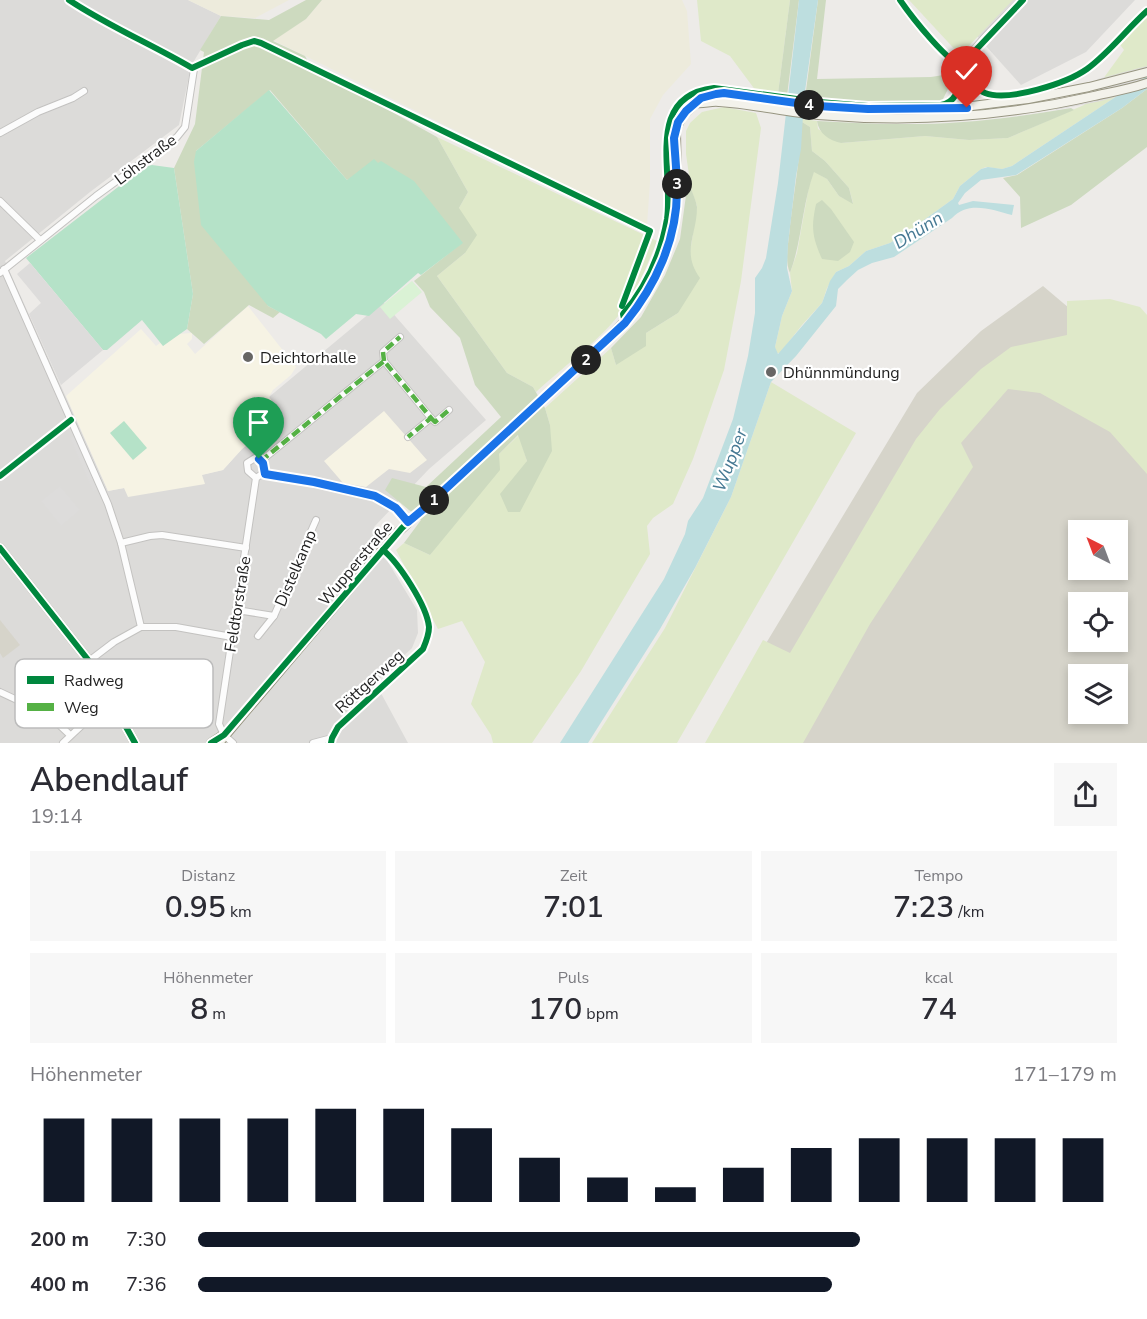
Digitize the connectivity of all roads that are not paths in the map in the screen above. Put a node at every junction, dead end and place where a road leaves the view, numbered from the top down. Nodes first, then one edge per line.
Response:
1 (1023, 0) edge
2 (128, 35) dead end
3 (1147, 72) edge
4 (1147, 83) edge
5 (84, 91) dead end
6 (967, 112) junction
7 (0, 133) edge
8 (0, 201) edge
9 (40, 240) junction
10 (2, 271) edge
11 (400, 337) dead end
12 (384, 361) junction
13 (449, 410) dead end
14 (431, 418) junction
15 (408, 437) dead end
16 (261, 461) junction
17 (261, 476) junction
18 (316, 520) dead end
19 (408, 522) junction
20 (121, 543) junction
21 (0, 548) edge
22 (246, 548) junction
23 (383, 550) junction
24 (237, 610) junction
25 (274, 616) junction
26 (141, 627) junction
27 (258, 636) dead end
28 (232, 637) junction
29 (87, 659) edge
30 (92, 659) edge
31 (0, 692) edge
32 (15, 699) edge
33 (63, 728) edge
34 (78, 728) edge
35 (127, 728) edge
36 (70, 735) junction
37 (221, 739) edge
38 (332, 740) edge
39 (63, 743) edge
40 (135, 743) edge
41 (211, 743) edge
42 (232, 743) edge
43 (313, 743) edge

1 - 6 street
2 - 9 street, Löhstraße
3 - 6 main road
4 - 6 main road
5 - 7 street
6 - 19 main road, Wupperstraße
8 - 9 street
9 - 10 street, Löhstraße
10 - 20 street
11 - 12 street
12 - 14 street
12 - 16 street
13 - 14 street
14 - 15 street
16 - 17 street
16 - 17 street, Feldtorstraße
17 - 19 street
17 - 22 street, Feldtorstraße
18 - 25 street, Distelkamp
19 - 23 main road, Wupperstraße
20 - 22 street
20 - 26 street
21 - 29 main road
22 - 24 street, Feldtorstraße
23 - 37 main road, Wupperstraße
23 - 38 street, Röttgerweg
24 - 25 street, Distelkamp
24 - 28 street, Feldtorstraße
25 - 27 street, Distelkamp
26 - 28 street
26 - 30 street
28 - 37 street, Feldtorstraße
31 - 32 street
33 - 36 street
34 - 36 street
35 - 40 main road
36 - 39 street
37 - 41 main road, Wupperstraße
37 - 42 street
38 - 43 street, Röttgerweg

